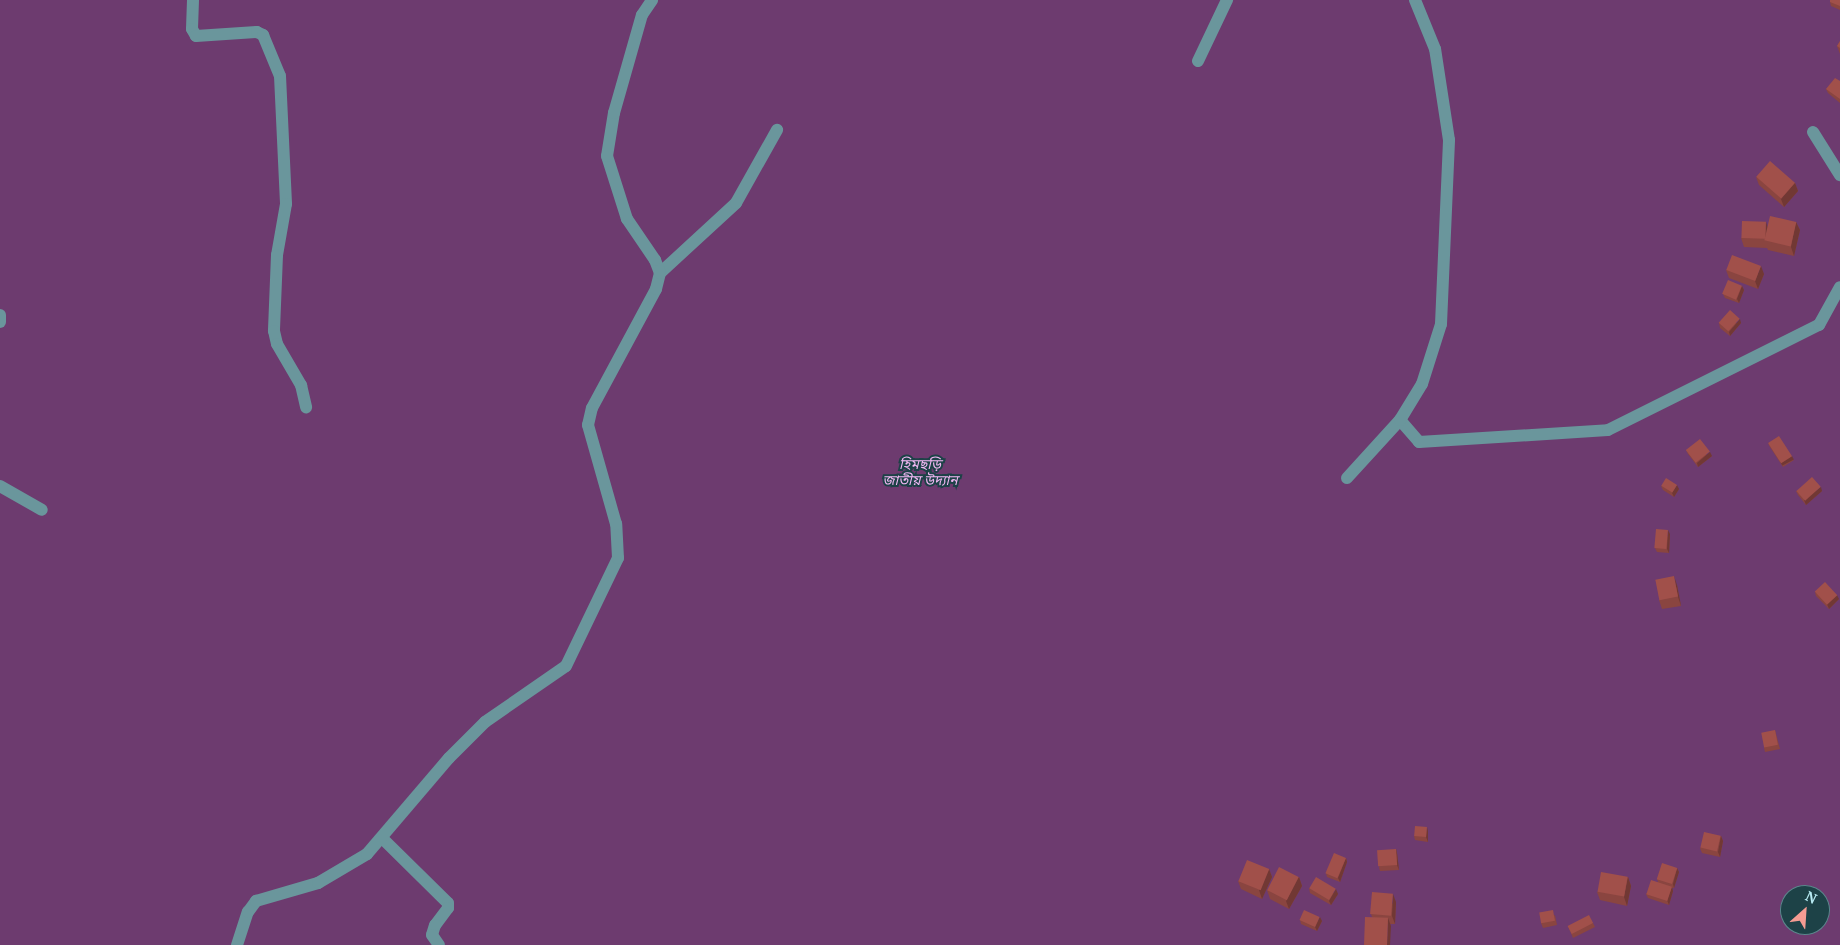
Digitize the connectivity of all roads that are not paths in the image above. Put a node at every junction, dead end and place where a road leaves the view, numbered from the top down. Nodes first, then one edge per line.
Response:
1 (194, 0) edge
2 (652, 0) edge
3 (1227, 0) edge
4 (1415, 0) edge
5 (1198, 61) dead end
6 (777, 130) dead end
7 (1813, 132) dead end
8 (1840, 175) edge
9 (660, 273) junction
10 (1840, 288) edge
11 (0, 315) edge
12 (0, 322) edge
13 (306, 407) dead end
14 (1400, 420) junction
15 (1347, 478) dead end
16 (0, 486) edge
17 (42, 510) dead end
18 (383, 838) junction
19 (237, 945) edge
20 (439, 945) edge

1 - 13 street
2 - 9 street
3 - 5 street
4 - 14 street
6 - 9 street
7 - 8 street
9 - 18 street
10 - 14 street
11 - 12 street
14 - 15 street
16 - 17 street
18 - 19 street
18 - 20 street

